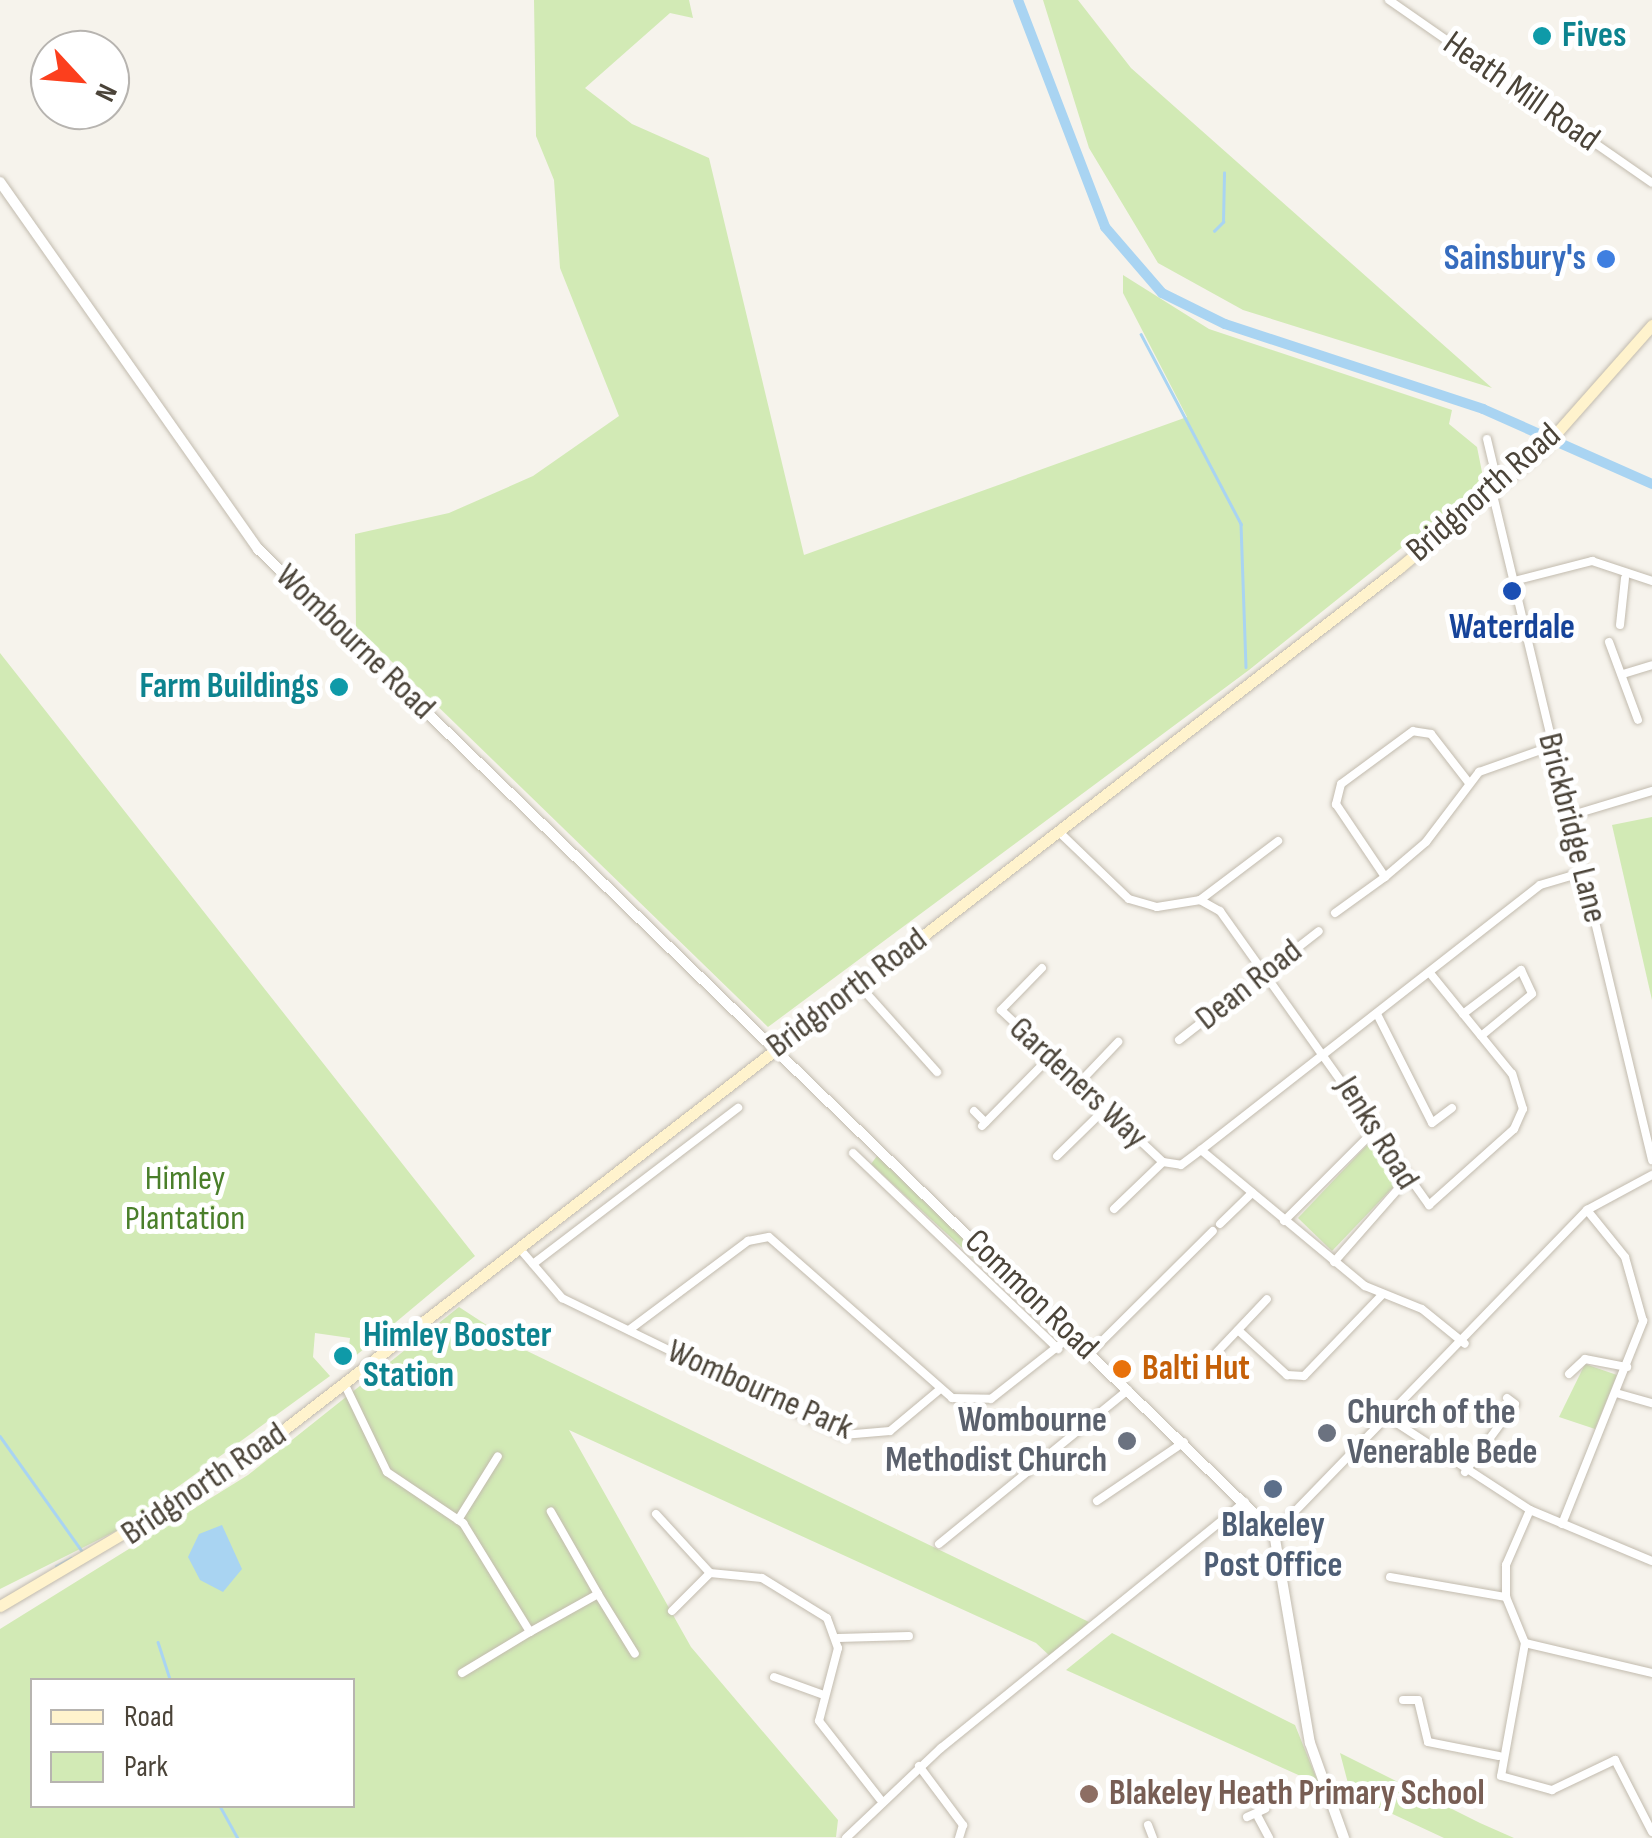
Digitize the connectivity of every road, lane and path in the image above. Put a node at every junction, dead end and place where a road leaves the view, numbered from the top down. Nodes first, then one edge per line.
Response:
1 (1389, 0) edge
2 (0, 182) edge
3 (1652, 183) edge
4 (1652, 325) edge
5 (1487, 439) dead end
6 (1496, 492) junction
7 (1625, 578) junction
8 (1514, 581) junction
9 (1652, 581) edge
10 (1620, 625) dead end
11 (1609, 642) dead end
12 (1652, 666) edge
13 (1623, 674) junction
14 (1638, 720) dead end
15 (1552, 746) junction
16 (1469, 783) junction
17 (1652, 791) edge
18 (1569, 816) junction
19 (1058, 831) junction
20 (1278, 841) dead end
21 (1584, 872) junction
22 (1385, 877) junction
23 (1339, 893) dead end
24 (1200, 900) junction
25 (1348, 902) junction
26 (1335, 912) dead end
27 (1320, 931) dead end
28 (1265, 971) junction
29 (1430, 972) junction
30 (859, 985) junction
31 (1046, 986) dead end
32 (1377, 1014) junction
33 (1463, 1014) junction
34 (1481, 1036) junction
35 (1103, 1040) dead end
36 (1178, 1040) dead end
37 (775, 1048) junction
38 (936, 1048) dead end
39 (1326, 1054) junction
40 (1050, 1056) junction
41 (925, 1059) junction
42 (937, 1072) dead end
43 (1079, 1083) junction
44 (738, 1108) dead end
45 (1452, 1108) dead end
46 (1105, 1109) junction
47 (974, 1111) dead end
48 (1377, 1128) junction
49 (668, 1131) junction
50 (1054, 1140) dead end
51 (875, 1146) junction
52 (682, 1150) junction
53 (1202, 1150) junction
54 (853, 1153) dead end
55 (1652, 1160) edge
56 (862, 1161) junction
57 (1163, 1162) junction
58 (1652, 1176) edge
59 (1406, 1180) junction
60 (1252, 1193) junction
61 (1114, 1209) dead end
62 (1587, 1210) junction
63 (1284, 1221) junction
64 (520, 1250) junction
65 (1334, 1262) junction
66 (533, 1264) junction
67 (1652, 1285) edge
68 (1639, 1290) junction
69 (1382, 1295) junction
70 (1267, 1299) dead end
71 (629, 1330) junction
72 (1238, 1330) junction
73 (1071, 1336) junction
74 (1465, 1344) junction
75 (1058, 1349) junction
76 (1090, 1353) junction
77 (1216, 1353) dead end
78 (1627, 1367) junction
79 (1569, 1374) dead end
80 (344, 1383) junction
81 (939, 1390) junction
82 (1128, 1390) junction
83 (1616, 1393) junction
84 (1507, 1398) dead end
85 (1652, 1404) edge
86 (1389, 1418) junction
87 (1184, 1442) junction
88 (498, 1456) dead end
89 (1464, 1472) junction
90 (1098, 1483) dead end
91 (1106, 1494) junction
92 (1097, 1500) dead end
93 (1244, 1502) junction
94 (1530, 1510) junction
95 (551, 1512) dead end
96 (672, 1512) dead end
97 (656, 1514) dead end
98 (458, 1520) junction
99 (664, 1521) junction
100 (1562, 1524) junction
101 (1274, 1533) junction
102 (947, 1537) junction
103 (939, 1544) dead end
104 (955, 1546) dead end
105 (1652, 1561) edge
106 (710, 1572) junction
107 (1390, 1577) dead end
108 (598, 1594) junction
109 (1506, 1597) junction
110 (0, 1606) edge
111 (672, 1611) dead end
112 (530, 1632) junction
113 (909, 1636) dead end
114 (838, 1638) junction
115 (1524, 1642) junction
116 (634, 1654) dead end
117 (1652, 1672) edge
118 (462, 1673) dead end
119 (777, 1694) dead end
120 (820, 1694) junction
121 (1402, 1700) dead end
122 (1498, 1756) junction
123 (919, 1766) junction
124 (880, 1799) junction
125 (1265, 1809) dead end
126 (1248, 1817) dead end
127 (1258, 1817) junction
128 (962, 1825) junction
129 (975, 1825) dead end
130 (1148, 1825) dead end
131 (1652, 1832) edge
132 (846, 1838) edge
133 (959, 1838) edge
134 (1153, 1838) edge
135 (1270, 1838) edge
136 (1344, 1838) edge

1 - 3 street, Heath Mill Road
2 - 37 street, Wombourne Road
4 - 6 main road, Bridgnorth Road
5 - 6 street, Brickbridge Lane
6 - 8 street, Brickbridge Lane
6 - 19 main road, Bridgnorth Road
7 - 8 street
7 - 9 street
7 - 10 street
8 - 15 street, Brickbridge Lane
11 - 13 street
12 - 13 street
13 - 14 street
15 - 16 street
15 - 18 street, Brickbridge Lane
16 - 22 street
16 - 22 street
17 - 18 street
18 - 21 street, Brickbridge Lane
19 - 24 street
19 - 30 main road, Bridgnorth Road
20 - 24 street
21 - 29 street
21 - 55 street, Brickbridge Lane
22 - 25 street
23 - 25 street
24 - 28 street, Jenks Road
25 - 26 street
27 - 28 street, Dean Road
28 - 36 street, Dean Road
28 - 39 street, Jenks Road
29 - 32 street
29 - 33 street, Jenks Road
30 - 37 main road, Bridgnorth Road
30 - 41 street
31 - 40 street, Gardeners Way
32 - 39 street
32 - 45 street
33 - 34 street, Jenks Road
33 - 34 street
34 - 59 street, Jenks Road
35 - 43 street
37 - 49 main road, Bridgnorth Road
37 - 51 street, Common Road
38 - 41 street
39 - 48 street, Jenks Road
39 - 53 street
40 - 43 street, Gardeners Way
40 - 47 street
41 - 42 street
43 - 46 street, Gardeners Way
44 - 52 street
46 - 50 street
46 - 57 street, Gardeners Way
48 - 59 street, Jenks Road
48 - 63 street
49 - 52 street
49 - 64 main road, Bridgnorth Road
51 - 56 street
51 - 73 street, Common Road
52 - 66 street
53 - 57 street, Gardeners Way
53 - 60 street, Gardeners Way
54 - 56 street, Common Road
56 - 75 street, Common Road
57 - 61 street
58 - 62 street
59 - 65 street
60 - 63 street, Gardeners Way
60 - 76 street
62 - 68 street
62 - 74 street
63 - 65 street, Gardeners Way
64 - 66 street, Wombourne Park
64 - 80 main road, Bridgnorth Road
65 - 69 street, Gardeners Way
66 - 71 street, Wombourne Park
67 - 68 street
68 - 78 street
69 - 72 street
69 - 74 street, Gardeners Way
70 - 72 street
71 - 81 street, Wombourne Park
71 - 81 street, Wombourne Park
72 - 77 street
73 - 75 street
73 - 76 street, Common Road
74 - 86 street
75 - 81 street
76 - 82 street, Common Road
78 - 79 street
78 - 83 street
80 - 98 street
80 - 110 main road, Bridgnorth Road
82 - 87 street, Common Road
82 - 102 street
83 - 85 street
83 - 100 street
84 - 89 street
86 - 89 street
86 - 101 street
87 - 91 street
87 - 93 street, Common Road
88 - 98 street
89 - 94 street
90 - 91 street
91 - 92 street
93 - 101 street, Common Road
93 - 123 street
94 - 100 street
94 - 109 street
95 - 108 street
96 - 99 street
97 - 99 street
98 - 112 street
99 - 106 street
100 - 105 street
101 - 136 street
102 - 103 street
102 - 104 street
106 - 111 street
106 - 114 street
107 - 109 street
108 - 112 street
108 - 116 street
109 - 115 street
112 - 118 street
113 - 114 street
114 - 120 street
115 - 117 street
115 - 122 street
119 - 120 street
120 - 124 street
121 - 122 street
122 - 131 street
123 - 124 street
123 - 128 street
124 - 132 street
125 - 127 street
126 - 127 street
127 - 135 street
128 - 129 street
128 - 133 street
130 - 134 street

